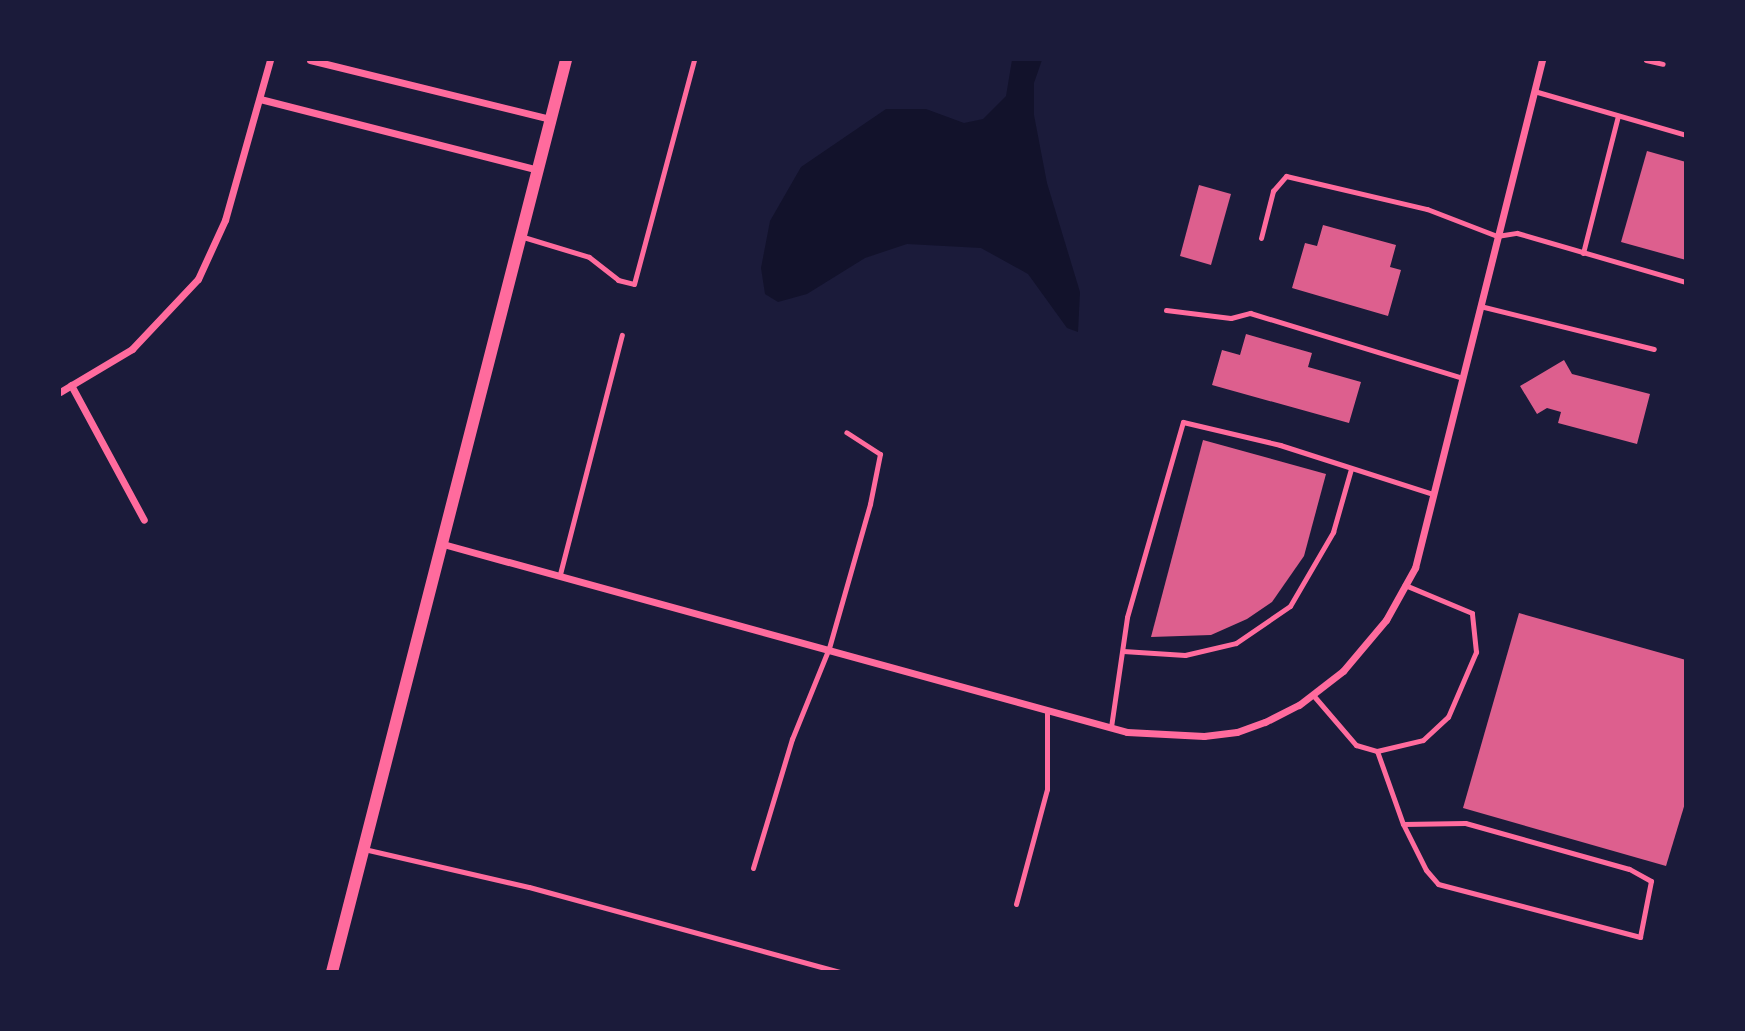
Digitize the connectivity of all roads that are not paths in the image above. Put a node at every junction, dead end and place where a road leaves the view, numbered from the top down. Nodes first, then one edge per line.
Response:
1 (270, 60) edge
2 (310, 60) edge
3 (566, 60) edge
4 (694, 60) edge
5 (1542, 60) edge
6 (1646, 60) edge
7 (1663, 64) dead end
8 (1533, 91) junction
9 (260, 99) junction
10 (1618, 116) junction
11 (551, 119) junction
12 (1685, 135) edge
13 (538, 170) junction
14 (520, 236) junction
15 (1497, 236) junction
16 (1261, 238) dead end
17 (1583, 253) junction
18 (1685, 282) edge
19 (1480, 306) junction
20 (1166, 310) dead end
21 (622, 335) dead end
22 (1654, 349) dead end
23 (1462, 378) junction
24 (71, 385) junction
25 (60, 392) edge
26 (845, 432) dead end
27 (1351, 469) junction
28 (1433, 494) junction
29 (144, 520) dead end
30 (443, 544) junction
31 (560, 574) junction
32 (1405, 585) junction
33 (829, 648) junction
34 (1124, 651) junction
35 (1313, 695) junction
36 (1047, 710) junction
37 (1111, 727) junction
38 (1377, 751) junction
39 (1403, 824) junction
40 (364, 849) junction
41 (753, 868) dead end
42 (1016, 904) dead end
43 (332, 971) edge
44 (840, 971) edge

1 - 9 street
2 - 11 street
3 - 11 street
4 - 14 lane
5 - 8 street
6 - 7 lane
8 - 10 lane
8 - 15 street
9 - 13 street
9 - 24 street
10 - 12 lane
10 - 17 lane
11 - 13 street
13 - 14 street
14 - 30 street
15 - 16 lane
15 - 17 lane
15 - 19 street
17 - 18 lane
19 - 22 lane
19 - 23 street
20 - 23 lane
21 - 31 lane
23 - 28 street
24 - 25 street
24 - 29 street
26 - 33 lane
27 - 28 lane
27 - 34 lane
27 - 34 lane
28 - 32 street
30 - 31 street
30 - 40 street
31 - 33 street
32 - 35 street
32 - 38 lane
33 - 36 street
33 - 41 lane
34 - 37 lane
35 - 37 street
35 - 38 lane
36 - 37 street
36 - 42 lane
38 - 39 lane
39 - 39 lane
40 - 43 street
40 - 44 lane

